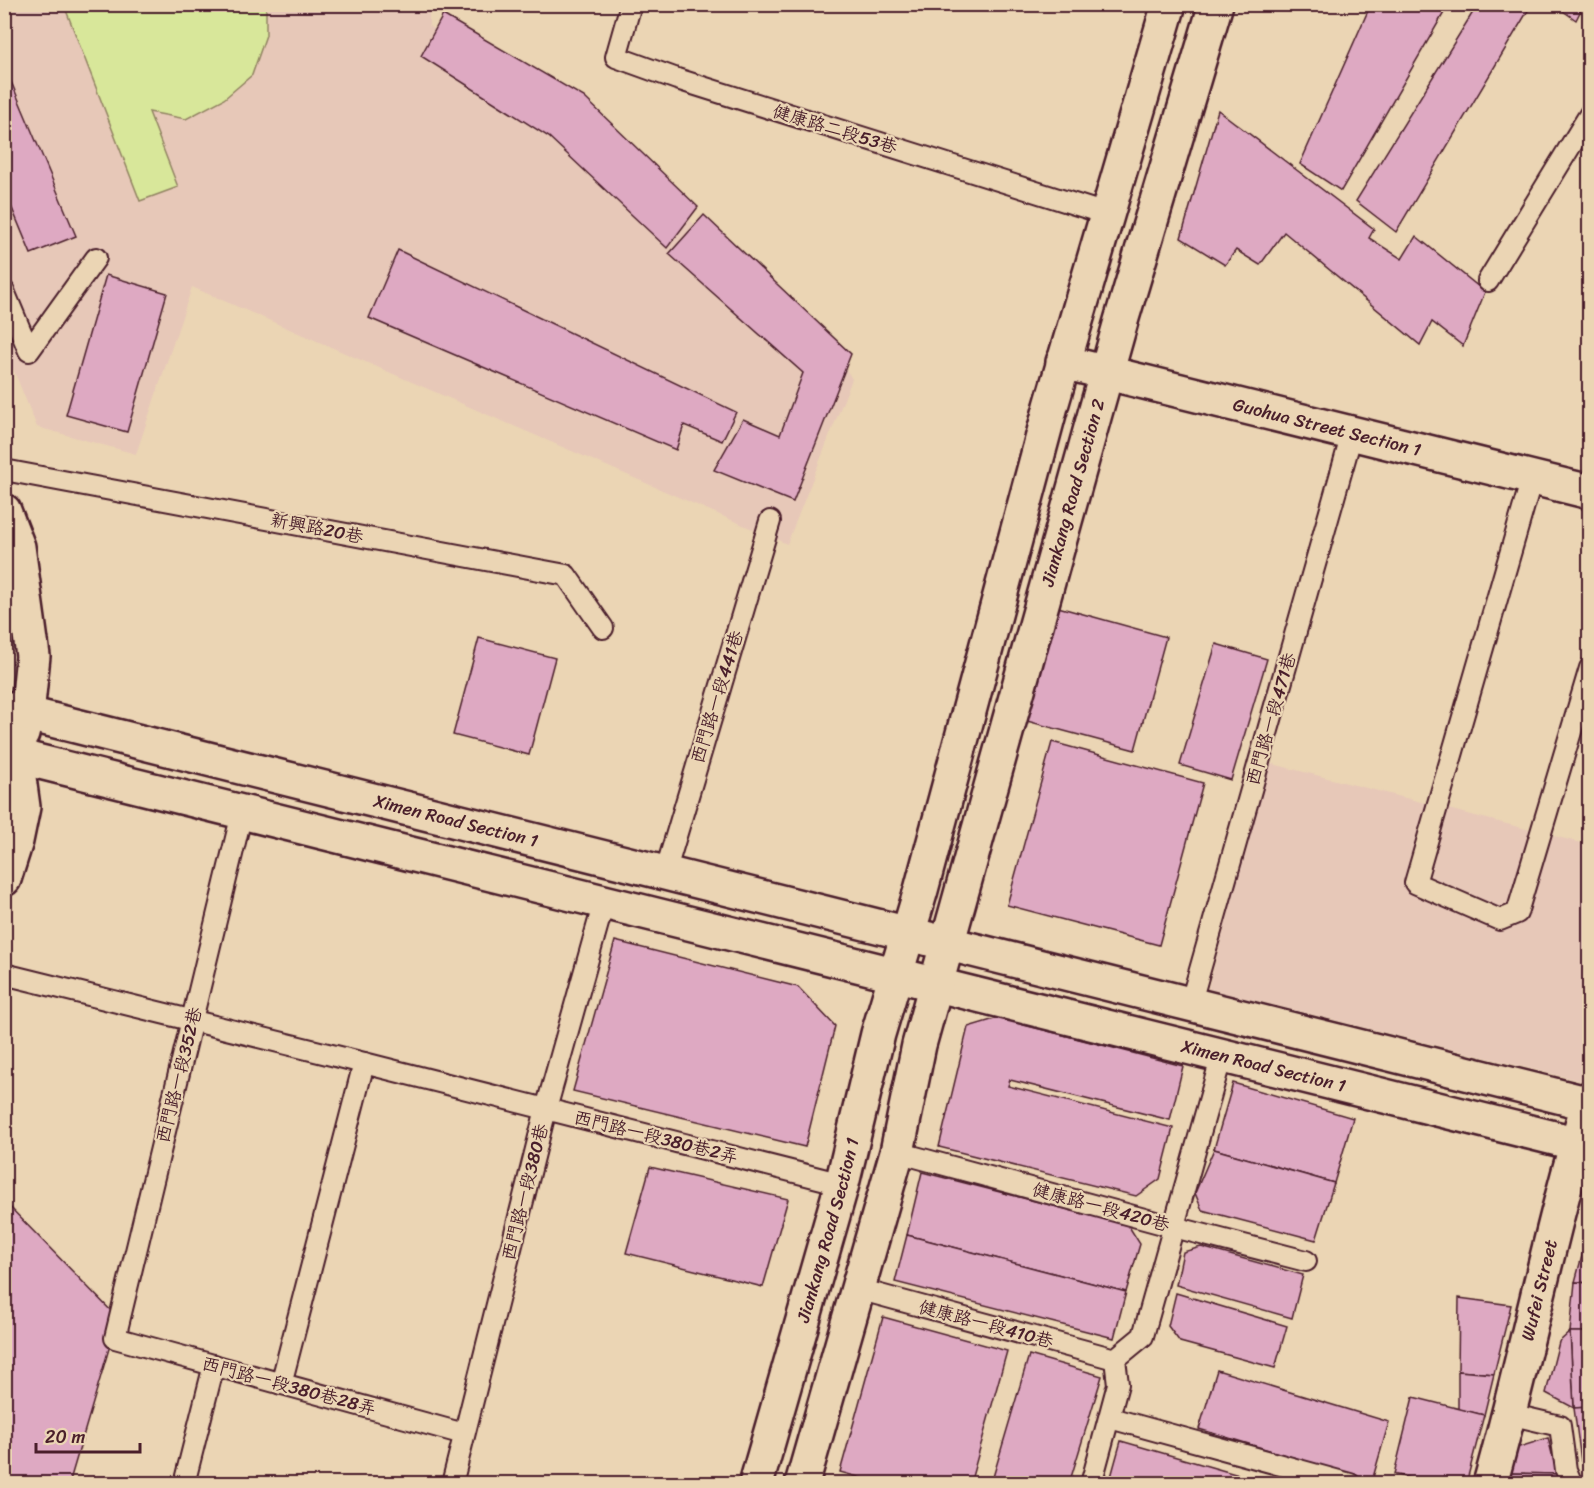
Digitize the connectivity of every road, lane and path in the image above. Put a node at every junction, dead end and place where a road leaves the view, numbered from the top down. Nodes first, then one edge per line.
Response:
1 (631, 4) edge
2 (1169, 4) edge
3 (1216, 4) edge
4 (1590, 114) edge
5 (1106, 214) junction
6 (96, 258) dead end
7 (1488, 281) dead end
8 (4, 291) edge
9 (1063, 362) junction
10 (1106, 374) junction
11 (1352, 434) junction
12 (4, 470) edge
13 (1532, 478) junction
14 (1590, 492) edge
15 (4, 511) edge
16 (770, 520) dead end
17 (603, 628) dead end
18 (1590, 668) edge
19 (16, 711) edge
20 (8, 761) edge
21 (242, 813) junction
22 (665, 873) junction
23 (4, 879) edge
24 (604, 902) junction
25 (907, 934) junction
26 (948, 944) junction
27 (4, 974) edge
28 (895, 974) junction
29 (936, 984) junction
30 (1190, 1005) junction
31 (192, 1020) junction
32 (1222, 1055) junction
33 (364, 1063) junction
34 (1589, 1102) edge
35 (546, 1109) junction
36 (1583, 1145) edge
37 (897, 1152) junction
38 (842, 1184) junction
39 (1174, 1227) junction
40 (1306, 1260) dead end
41 (858, 1289) junction
42 (115, 1338) joint
43 (1115, 1359) junction
44 (214, 1365) junction
45 (281, 1384) junction
46 (1509, 1414) junction
47 (1110, 1418) junction
48 (464, 1434) junction
49 (184, 1484) edge
50 (452, 1484) edge
51 (756, 1484) edge
52 (802, 1484) edge
53 (1091, 1484) edge
54 (1350, 1484) edge
55 (1490, 1484) edge
56 (1572, 1484) edge

1 - 5 lane, 健康路二段53巷
2 - 5 street
3 - 10 street, Jiankang Road Section 2
4 - 7 lane
5 - 9 street
6 - 8 lane
9 - 10 street, Guohua Street Section 1
9 - 25 street
10 - 11 street, Guohua Street Section 1
10 - 26 street, Jiankang Road Section 2
11 - 13 street, Guohua Street Section 1
11 - 30 lane, 西門路一段471巷
12 - 17 lane, 新興路20巷
13 - 14 street, Guohua Street Section 1
13 - 18 lane
15 - 19 street
16 - 22 lane, 西門路一段441巷
19 - 20 street
19 - 22 street, Ximen Road Section 1
20 - 21 street
20 - 23 street
21 - 24 street
21 - 31 lane, 西門路一段352巷
22 - 25 street, Ximen Road Section 1
24 - 28 street
24 - 35 lane, 西門路一段380巷
25 - 26 street, Ximen Road Section 1
25 - 28 street
26 - 29 street, Jiankang Road Section 2
26 - 30 street
27 - 31 lane, 西門路一段380巷2弄
28 - 29 street, Ximen Road Section 1
28 - 38 street, Jiankang Road Section 1
29 - 32 street, Ximen Road Section 1
29 - 37 street
30 - 34 street
31 - 33 lane, 西門路一段380巷2弄
31 - 42 lane, 西門路一段352巷
32 - 36 street, Ximen Road Section 1
32 - 39 lane
33 - 35 lane, 西門路一段380巷2弄
33 - 45 lane
34 - 36 street, Wufei Street
35 - 38 lane, 西門路一段380巷2弄
35 - 48 lane, 西門路一段380巷
36 - 46 street, Wufei Street
37 - 39 lane, 健康路一段420巷
37 - 41 street
38 - 51 street, Jiankang Road Section 1
39 - 40 lane, 健康路一段420巷
39 - 43 lane
41 - 43 lane, 健康路一段410巷
41 - 52 street
42 - 44 lane, 西門路一段380巷28弄
43 - 47 lane
44 - 45 lane, 西門路一段380巷28弄
44 - 49 lane
45 - 48 lane, 西門路一段380巷28弄
46 - 55 street, Wufei Street
46 - 56 lane
47 - 53 lane
47 - 54 lane
48 - 50 lane, 西門路一段380巷

